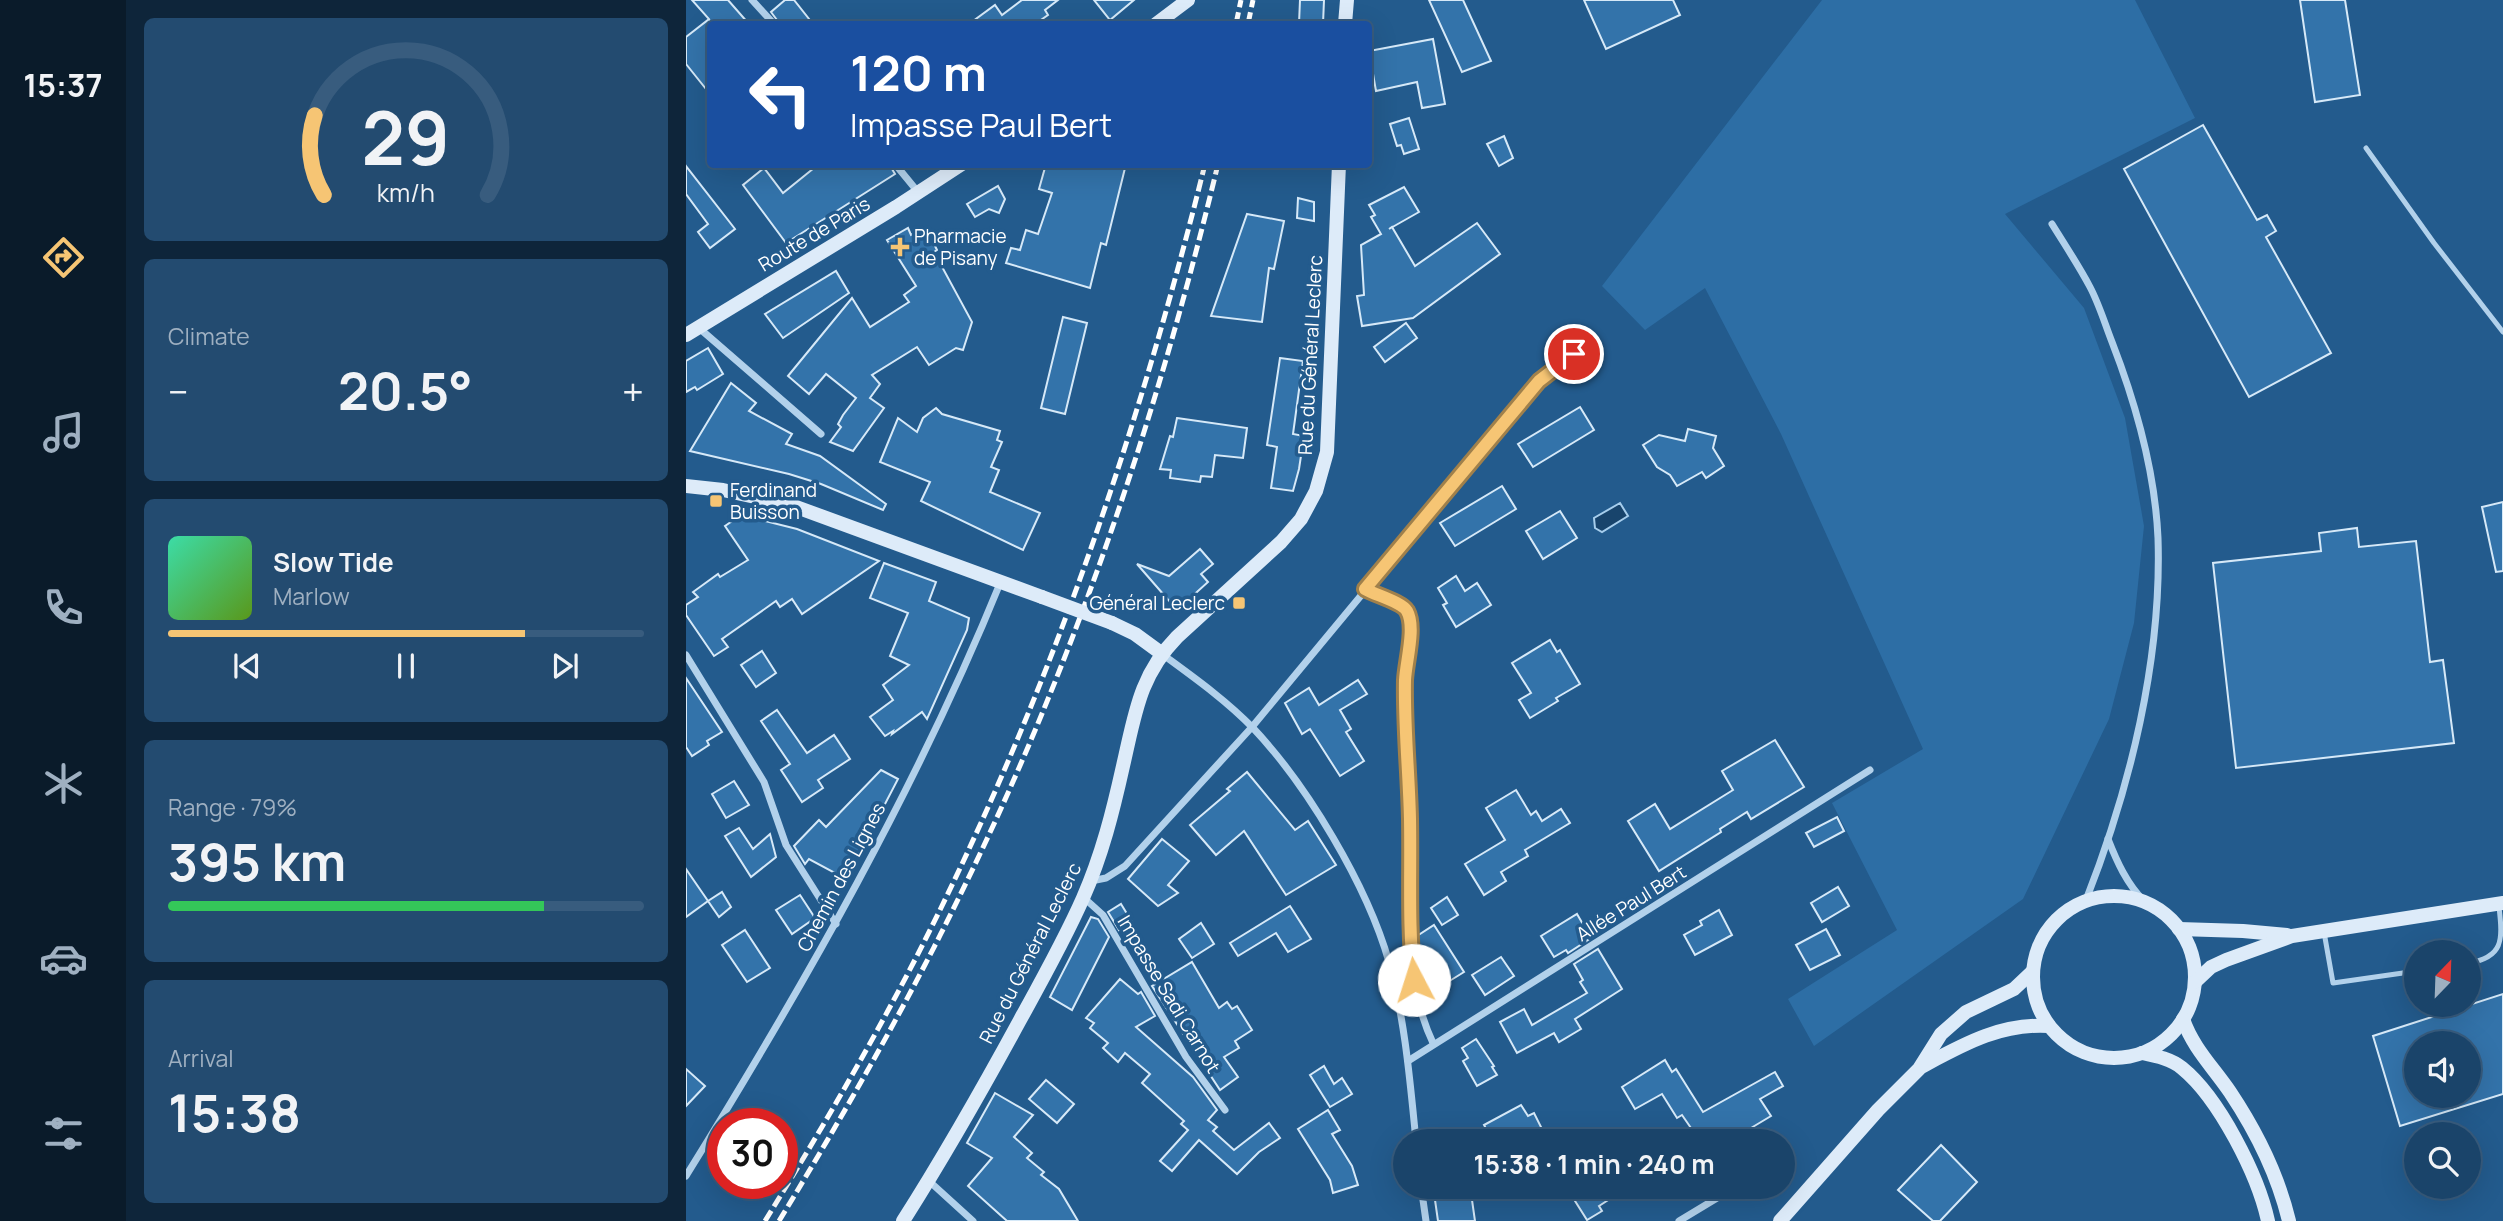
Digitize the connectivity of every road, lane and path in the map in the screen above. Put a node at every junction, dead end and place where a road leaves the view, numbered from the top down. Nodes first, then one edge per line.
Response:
1 (752, 0) edge
2 (1188, 0) edge
3 (1347, 0) edge
4 (771, 21) edge
5 (1160, 21) edge
6 (1345, 21) edge
7 (2367, 148) dead end
8 (898, 168) edge
9 (956, 168) edge
10 (1339, 168) edge
11 (918, 192) junction
12 (2052, 224) dead end
13 (692, 331) edge
14 (2503, 332) edge
15 (1591, 340) dead end
16 (821, 434) dead end
17 (686, 486) edge
18 (1000, 581) junction
19 (1365, 589) junction
20 (1161, 653) junction
21 (686, 655) edge
22 (1252, 727) junction
23 (1870, 770) dead end
24 (2108, 839) junction
25 (1090, 881) junction
26 (1083, 898) junction
27 (2086, 900) junction
28 (2144, 901) junction
29 (2501, 903) edge
30 (836, 923) junction
31 (2179, 929) junction
32 (2324, 931) junction
33 (2292, 936) junction
34 (2482, 961) edge
35 (2032, 972) junction
36 (2404, 973) edge
37 (2195, 982) junction
38 (2183, 1019) junction
39 (2049, 1026) junction
40 (1433, 1043) junction
41 (2142, 1053) junction
42 (1408, 1061) junction
43 (1919, 1069) junction
44 (1225, 1110) dead end
45 (1415, 1129) edge
46 (686, 1176) edge
47 (929, 1181) junction
48 (1423, 1199) edge
49 (1715, 1199) edge
50 (903, 1221) edge
51 (973, 1221) edge
52 (1426, 1221) edge
53 (1679, 1221) edge
54 (1780, 1221) edge
55 (2269, 1221) edge
56 (2289, 1221) edge

1 - 4 street
2 - 5 main road
3 - 6 main road
7 - 14 lane
8 - 11 street
9 - 11 main road, Route de Paris
10 - 20 main road, Rue du Général Leclerc
11 - 13 main road, Route de Paris
12 - 24 street
13 - 16 street
15 - 19 street
17 - 18 main road
18 - 20 main road, bridge
18 - 30 street, Chemin des Lignes
19 - 22 street
19 - 40 street
20 - 22 street
20 - 25 main road, Rue du Général Leclerc
21 - 30 street
22 - 25 street
22 - 42 street
23 - 40 street, Allée Paul Bert
24 - 27 street
24 - 28 street
25 - 26 main road, Rue du Général Leclerc
26 - 44 street, Impasse Sadi Carnot
26 - 47 main road, Rue du Général Leclerc
27 - 28 main road
27 - 35 main road
28 - 31 main road
29 - 32 main road
29 - 34 lane
30 - 46 street, Chemin des Lignes
31 - 33 main road
31 - 37 main road
32 - 33 main road
32 - 36 lane
33 - 37 main road
35 - 39 main road
35 - 43 main road
37 - 38 main road
38 - 41 main road
38 - 56 main road
39 - 41 main road
39 - 43 main road
40 - 42 street, Allée Paul Bert
41 - 55 main road
42 - 45 street
43 - 54 main road
47 - 50 main road, Rue du Général Leclerc
47 - 51 street
48 - 52 street
49 - 53 street

